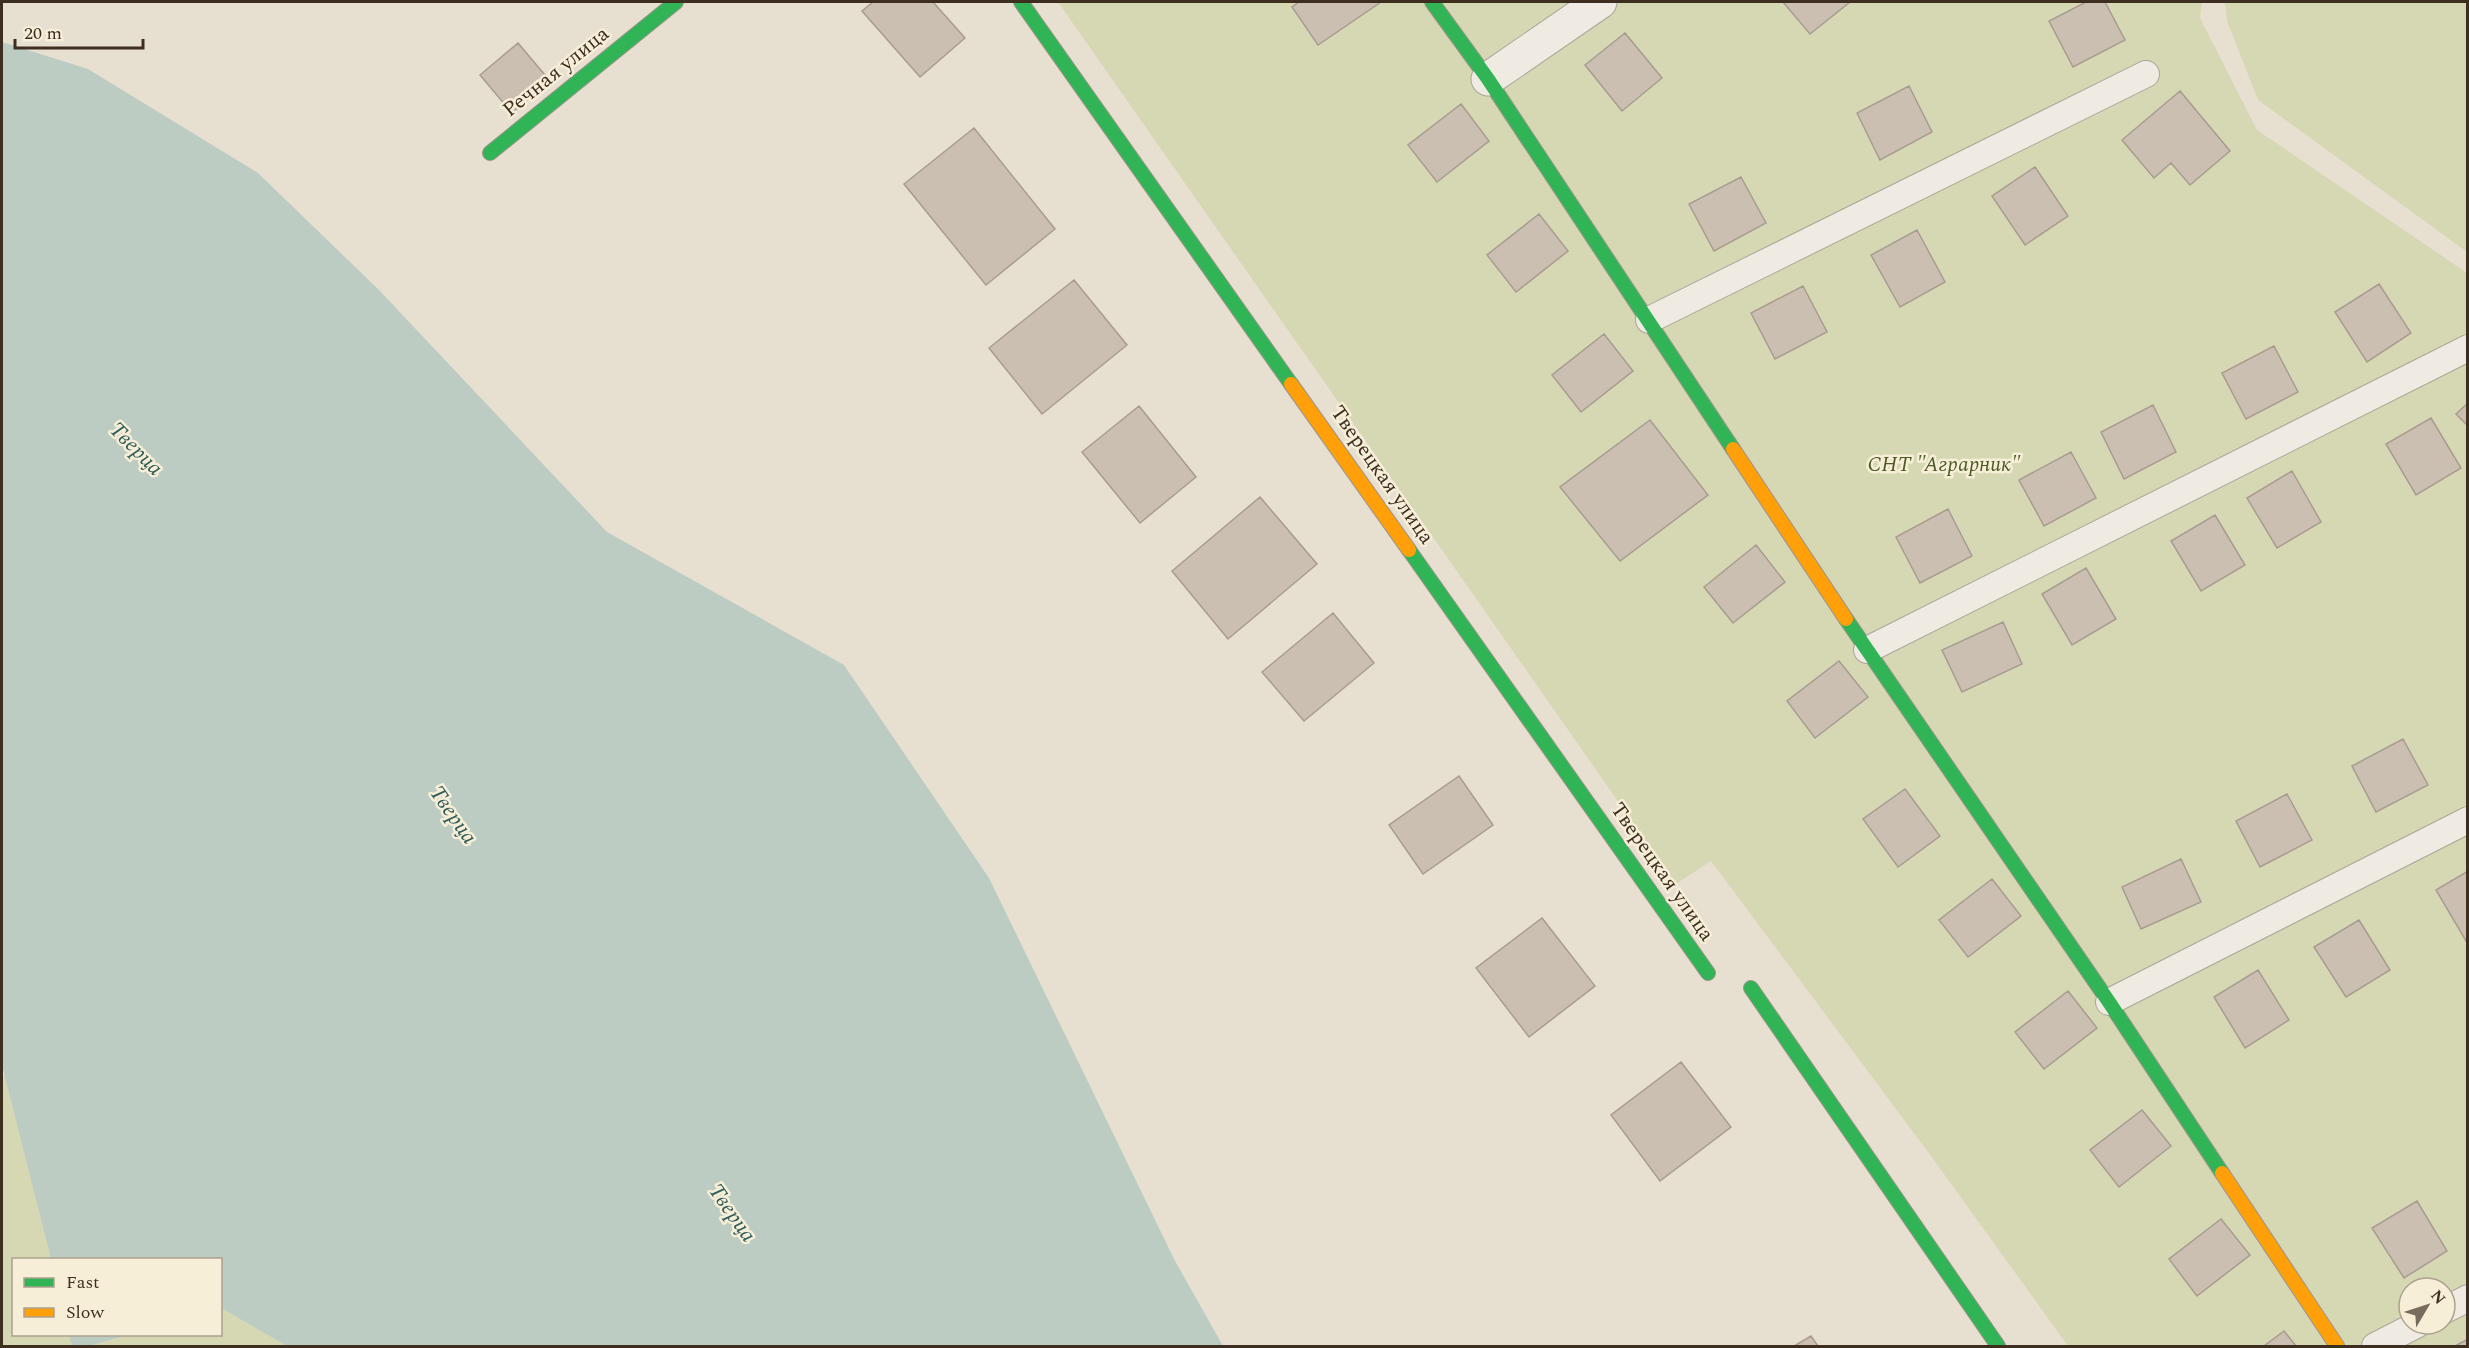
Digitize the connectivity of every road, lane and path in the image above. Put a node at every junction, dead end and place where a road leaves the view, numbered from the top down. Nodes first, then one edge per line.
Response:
1 (676, 2) edge
2 (1021, 2) edge
3 (1432, 2) edge
4 (1600, 2) edge
5 (2146, 74) dead end
6 (1488, 79) junction
7 (490, 153) dead end
8 (1649, 320) junction
9 (2468, 348) edge
10 (1867, 650) junction
11 (2468, 820) edge
12 (1708, 973) dead end
13 (1752, 988) dead end
14 (2109, 1002) junction
15 (2397, 1335) edge
16 (1998, 1347) edge
17 (2337, 1347) edge
18 (2374, 1347) edge

1 - 7 street, Речная улица
2 - 12 street, Тверецкая улица
3 - 6 street
4 - 6 street
5 - 8 lane
6 - 8 street
8 - 10 street
9 - 10 lane
10 - 14 street
11 - 14 lane
13 - 16 street
14 - 17 street
15 - 18 lane

